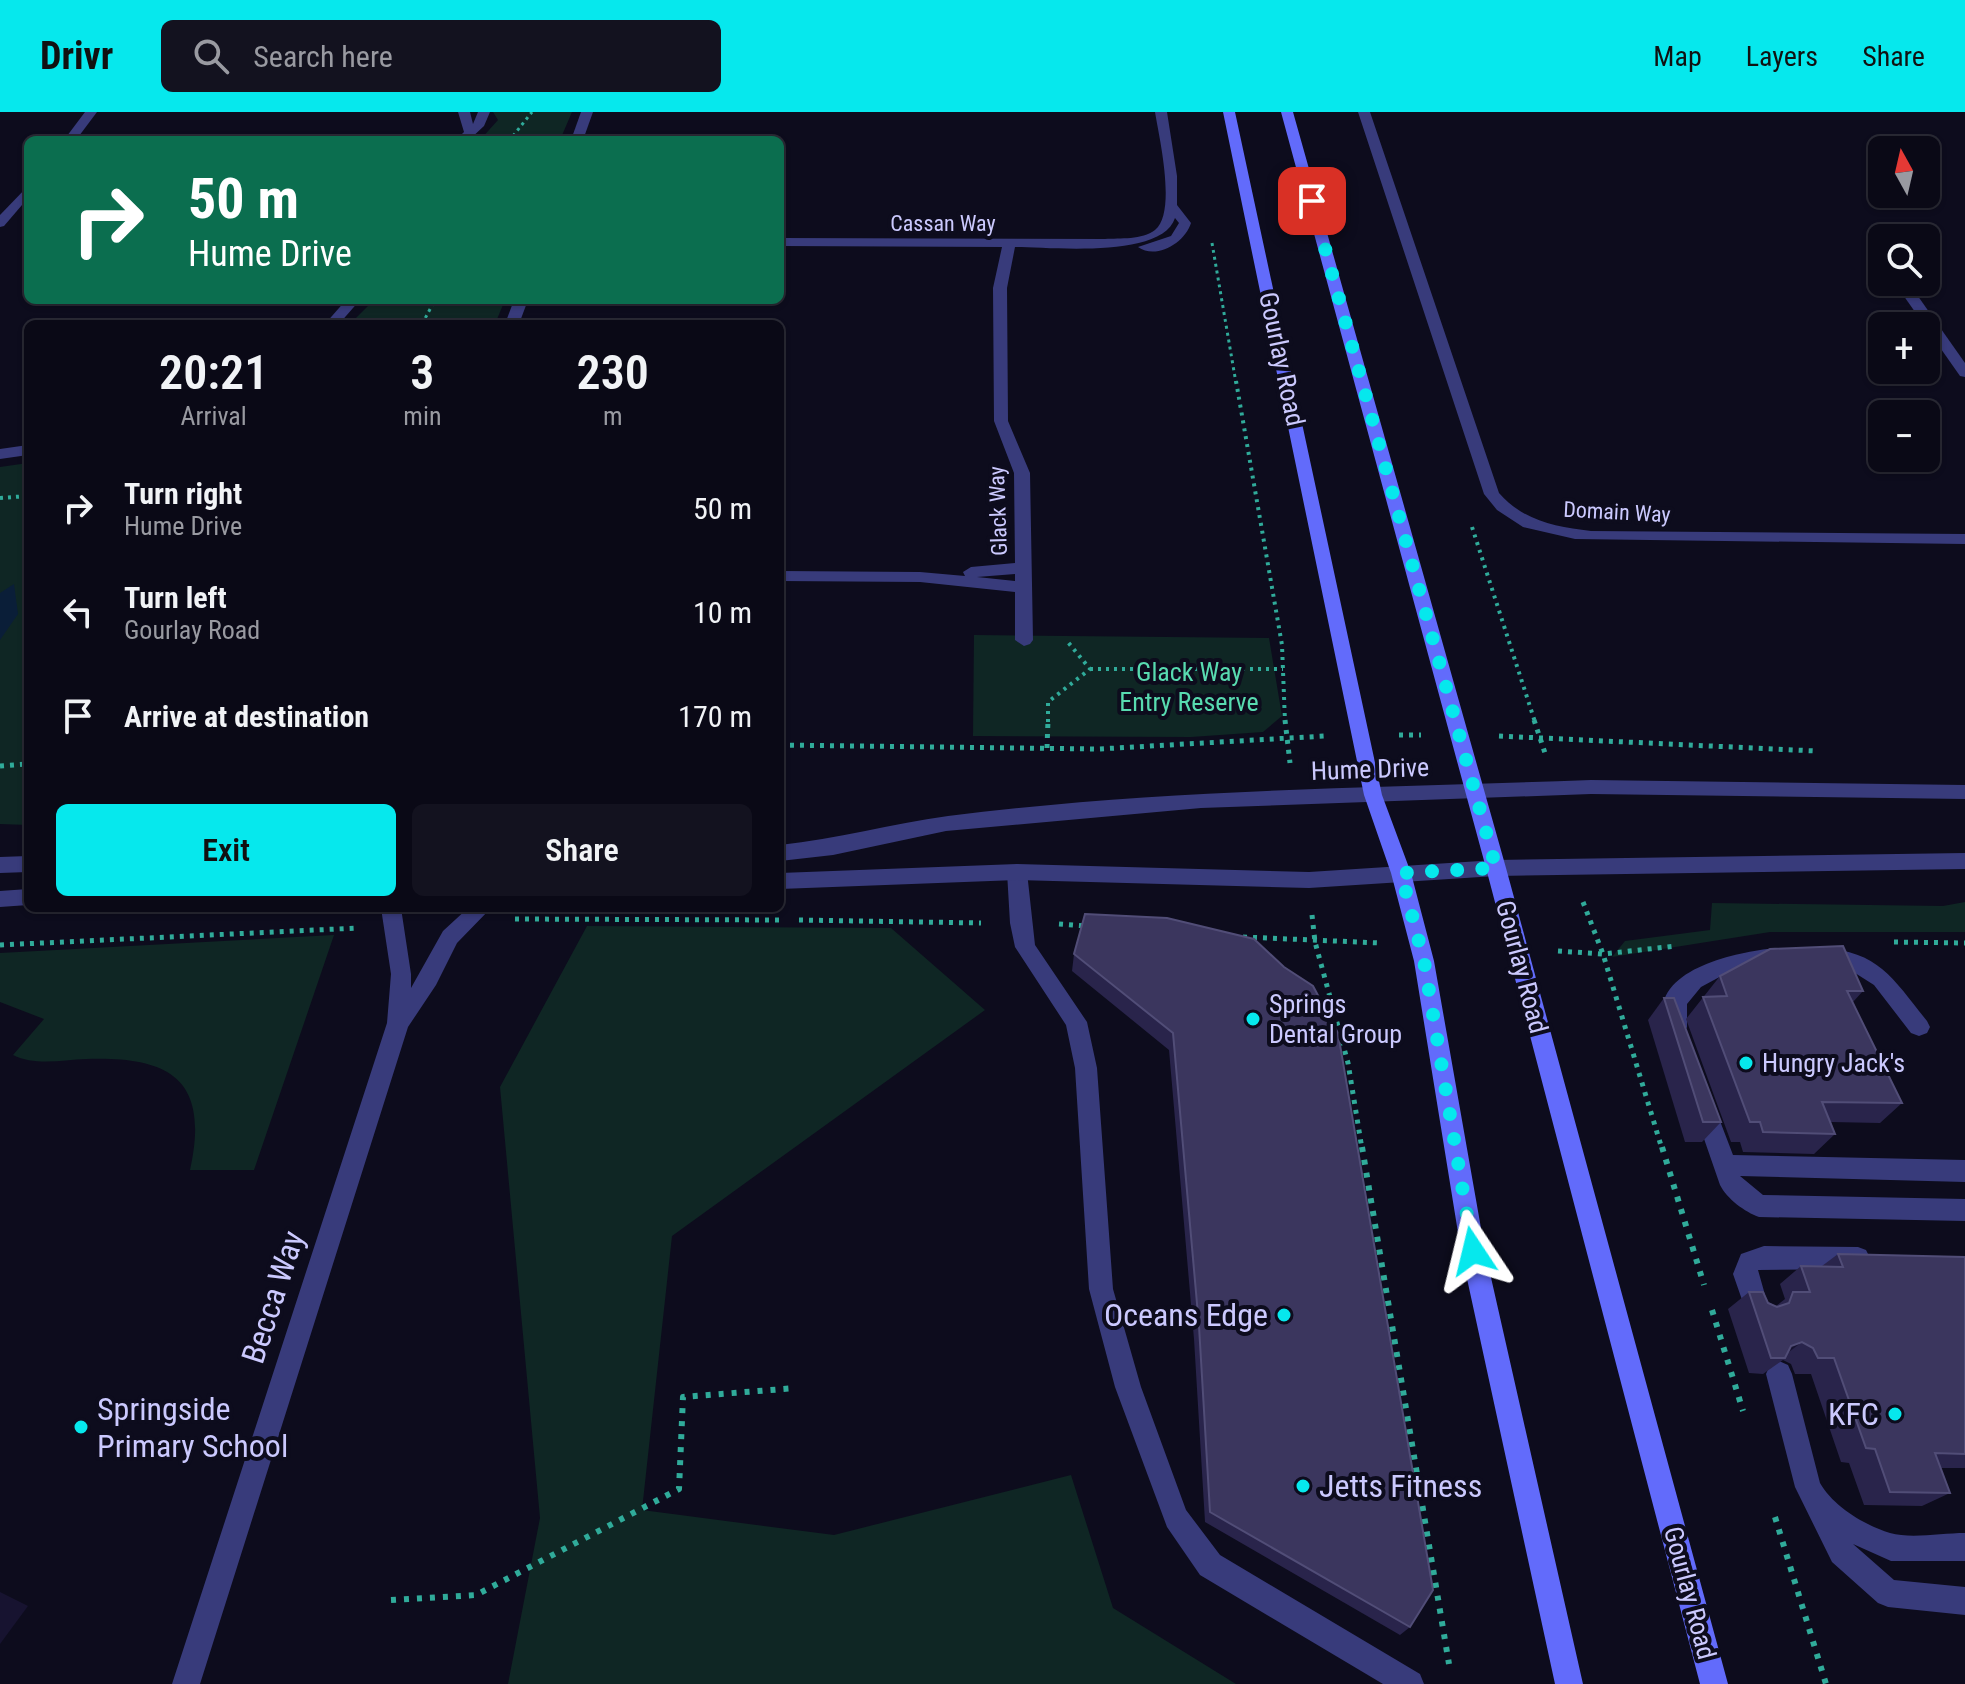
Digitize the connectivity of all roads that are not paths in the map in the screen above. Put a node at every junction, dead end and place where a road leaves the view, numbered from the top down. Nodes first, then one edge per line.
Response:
1 (91, 112) edge
2 (464, 112) edge
3 (484, 112) edge
4 (587, 112) edge
5 (1161, 112) edge
6 (1229, 112) edge
7 (1287, 112) edge
8 (1364, 112) edge
9 (73, 136) edge
10 (466, 136) edge
11 (578, 136) edge
12 (24, 195) edge
13 (0, 223) edge
14 (784, 242) edge
15 (989, 243) junction
16 (1009, 243) junction
17 (1000, 288) junction
18 (1911, 296) edge
19 (350, 304) edge
20 (336, 320) edge
21 (1965, 373) edge
22 (24, 451) edge
23 (0, 454) edge
24 (1965, 539) edge
25 (1022, 568) junction
26 (784, 576) edge
27 (920, 577) junction
28 (1024, 587) junction
29 (1024, 640) dead end
30 (1473, 790) junction
31 (1965, 792) edge
32 (1373, 795) junction
33 (784, 853) edge
34 (1965, 861) edge
35 (24, 864) edge
36 (0, 865) edge
37 (1496, 868) junction
38 (1017, 872) junction
39 (1401, 873) junction
40 (784, 881) edge
41 (24, 897) edge
42 (0, 899) edge
43 (474, 913) edge
44 (393, 914) edge
45 (398, 1023) junction
46 (1919, 1027) dead end
47 (1683, 1047) edge
48 (1698, 1091) edge
49 (1725, 1165) junction
50 (1965, 1171) edge
51 (1965, 1210) edge
52 (1888, 1258) edge
53 (1757, 1309) edge
54 (1779, 1374) edge
55 (1817, 1503) junction
56 (1965, 1547) edge
57 (1965, 1601) edge
58 (186, 1684) edge
59 (1410, 1684) edge
60 (1569, 1684) edge
61 (1714, 1684) edge

1 - 9 street
2 - 10 street
3 - 10 street
4 - 11 street
5 - 16 street, Cassan Way
6 - 32 main road, Gourlay Road
7 - 30 main road, Gourlay Road
8 - 24 street, Domain Way
12 - 13 street
14 - 15 street, Cassan Way
15 - 16 street, Cassan Way
15 - 17 street, Glack Way
16 - 17 street, Glack Way
17 - 25 street, Glack Way
18 - 21 street
19 - 20 street
22 - 23 street
25 - 27 street
25 - 28 street, Glack Way
26 - 27 street
27 - 28 street
28 - 29 street, Glack Way
30 - 31 street, Hume Drive
30 - 32 street, Hume Drive
30 - 37 main road, Gourlay Road
32 - 33 street, Hume Drive
32 - 39 main road, Gourlay Road
34 - 37 street
35 - 36 street
37 - 39 street
37 - 61 main road, Gourlay Road
38 - 39 street
38 - 40 street
38 - 59 street
39 - 60 main road, Gourlay Road
41 - 42 street
43 - 45 street, Becca Way
44 - 45 street, Becca Way
45 - 58 street, Becca Way
46 - 47 street
48 - 49 street
49 - 50 street
49 - 51 street
52 - 53 street
54 - 55 street
55 - 56 street
55 - 57 street

